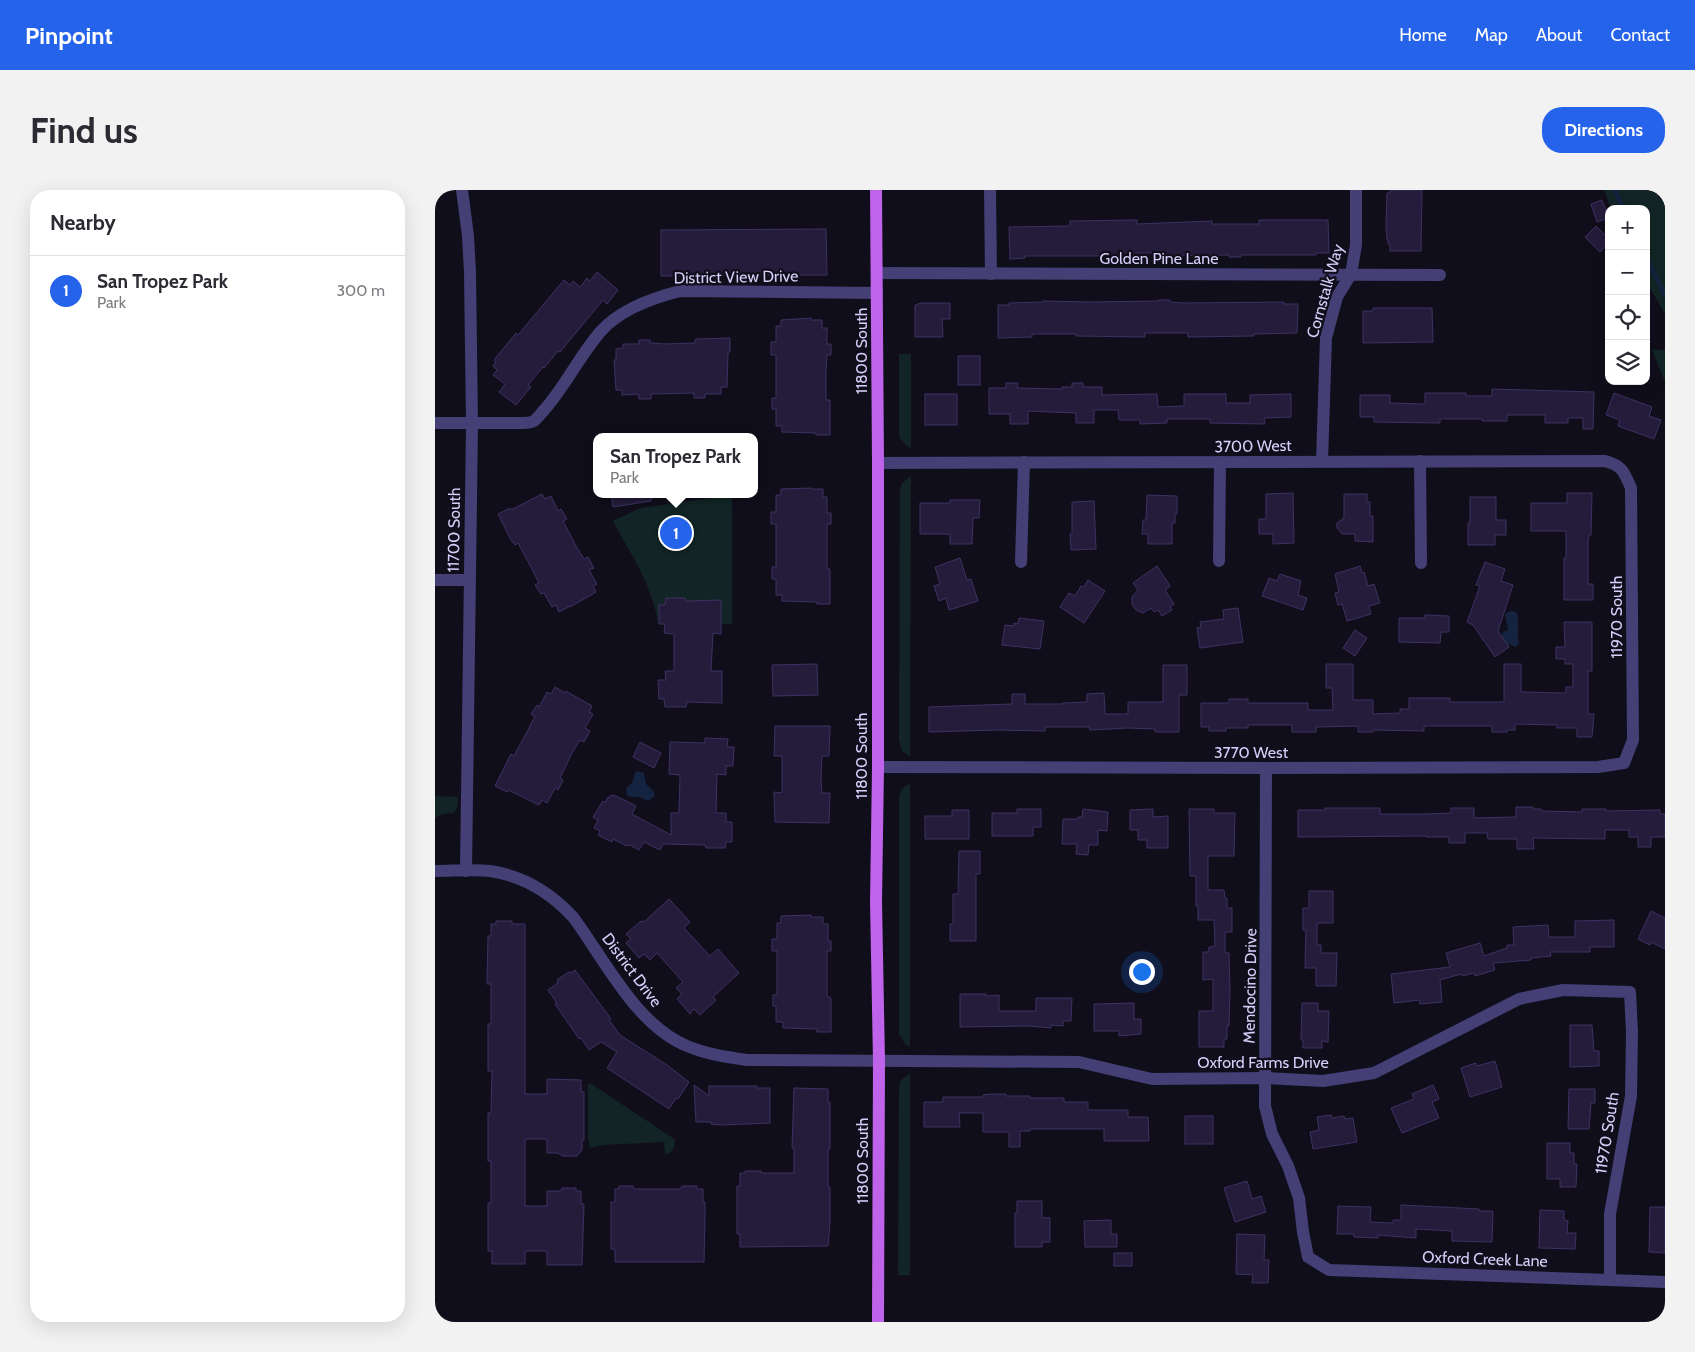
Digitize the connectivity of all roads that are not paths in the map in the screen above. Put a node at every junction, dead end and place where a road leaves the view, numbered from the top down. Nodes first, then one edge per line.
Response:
1 (462, 190) edge
2 (876, 190) edge
3 (990, 190) edge
4 (1356, 190) edge
5 (877, 273) junction
6 (991, 274) junction
7 (1351, 274) junction
8 (1440, 275) dead end
9 (877, 293) junction
10 (435, 423) edge
11 (471, 424) junction
12 (1322, 461) junction
13 (1420, 461) junction
14 (1024, 462) junction
15 (1220, 462) junction
16 (878, 463) junction
17 (1624, 472) joint
18 (1219, 561) dead end
19 (1021, 562) dead end
20 (1421, 563) dead end
21 (435, 580) edge
22 (469, 580) junction
23 (1624, 763) joint
24 (878, 767) junction
25 (1266, 768) junction
26 (435, 871) edge
27 (466, 871) junction
28 (1630, 992) joint
29 (879, 1061) junction
30 (1265, 1078) junction
31 (1309, 1257) joint
32 (1610, 1280) junction
33 (1665, 1282) edge
34 (878, 1322) edge

1 - 11 street, 11700 South
2 - 5 main road, 11800 South
3 - 6 street
4 - 7 street, Cornstalk Way
5 - 6 street, Golden Pine Lane
5 - 9 main road, 11800 South
6 - 7 street, Golden Pine Lane
7 - 8 street, Golden Pine Lane
7 - 12 street, Cornstalk Way
9 - 11 street, District View Drive
9 - 16 main road, 11800 South
10 - 11 street
11 - 22 street, 11700 South
12 - 13 street, 3700 West
12 - 15 street, 3700 West
13 - 17 street, 3700 West
13 - 20 street
14 - 15 street, 3700 West
14 - 16 street, 3700 West
14 - 19 street
15 - 18 street
16 - 24 main road, 11800 South
17 - 23 street, 11970 South
21 - 22 street
22 - 27 street, 11700 South
23 - 25 street, 3770 West
24 - 25 street, 3770 West
24 - 29 main road, 11800 South
25 - 30 street, Mendocino Drive
26 - 27 street, District Drive
27 - 29 street, District Drive
28 - 30 street, Oxford Farms Drive
28 - 32 street, 11970 South
29 - 30 street, Oxford Farms Drive
29 - 34 main road, 11800 South
30 - 31 street, Mendocino Drive
31 - 32 street, Oxford Creek Lane
32 - 33 street, Oxford Creek Lane

